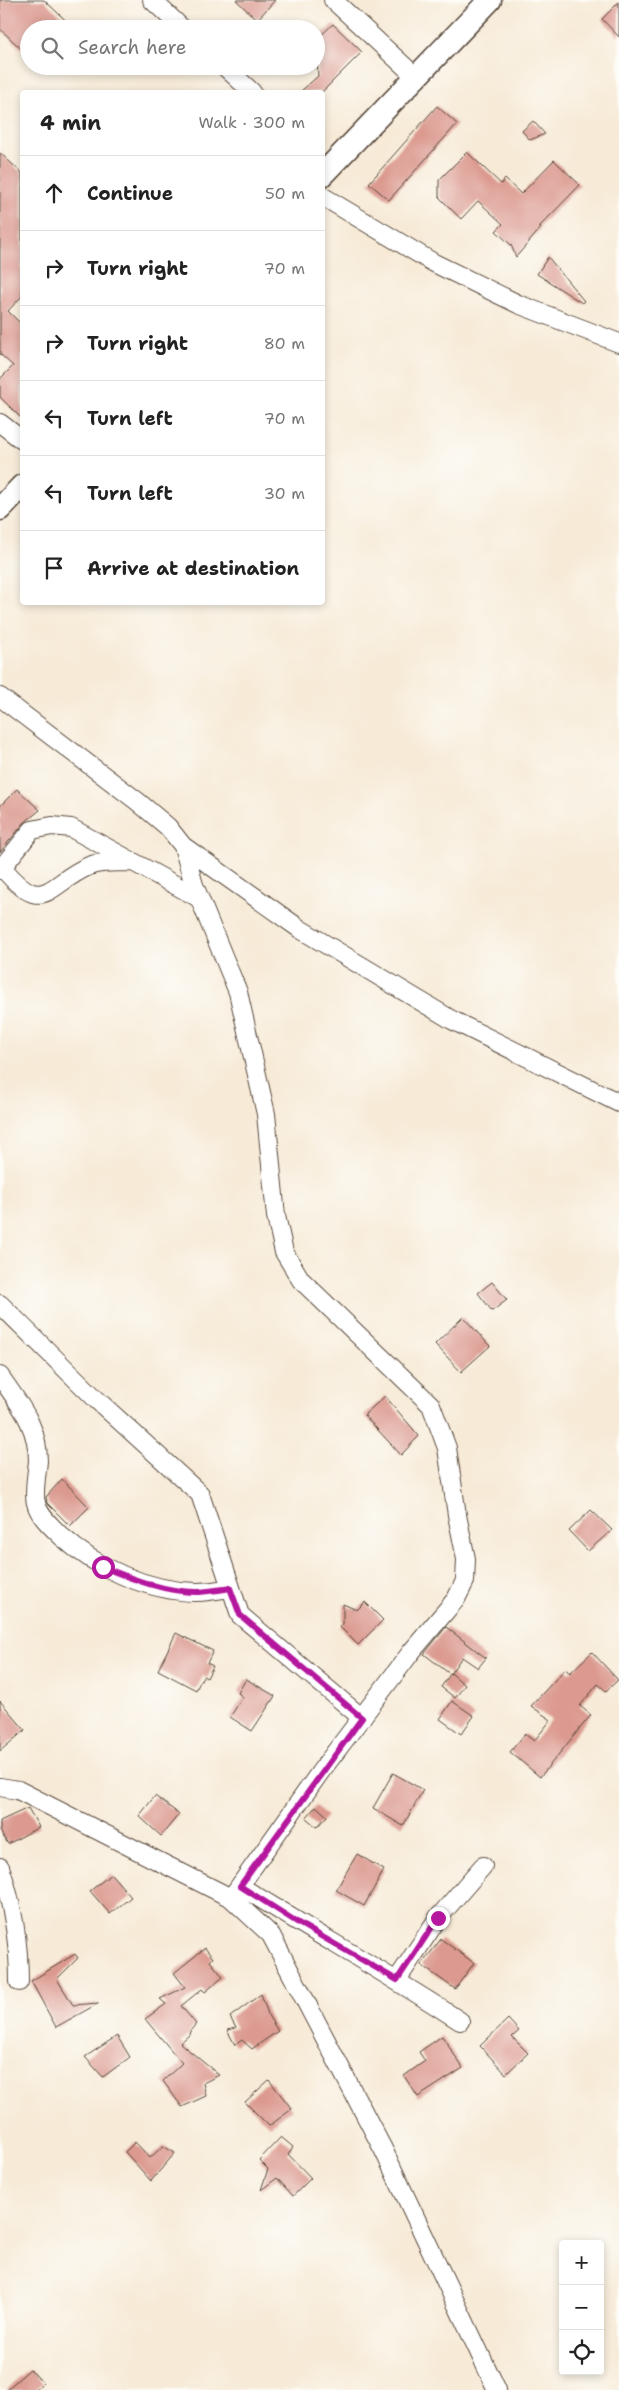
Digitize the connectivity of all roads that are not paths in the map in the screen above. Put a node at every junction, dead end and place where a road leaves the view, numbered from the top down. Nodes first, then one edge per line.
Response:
1 (152, 0) edge
2 (333, 0) edge
3 (490, 0) edge
4 (173, 20) edge
5 (234, 75) edge
6 (416, 77) junction
7 (250, 90) edge
8 (325, 166) edge
9 (325, 198) edge
10 (619, 343) edge
11 (0, 423) edge
12 (20, 438) edge
13 (20, 488) edge
14 (0, 509) edge
15 (0, 698) edge
16 (183, 846) junction
17 (132, 862) junction
18 (1, 869) edge
19 (199, 898) junction
20 (619, 1103) edge
21 (0, 1304) edge
22 (0, 1376) edge
23 (230, 1588) junction
24 (362, 1718) junction
25 (0, 1787) edge
26 (484, 1866) dead end
27 (0, 1867) edge
28 (236, 1892) junction
29 (397, 1980) junction
30 (19, 1982) dead end
31 (460, 2021) dead end
32 (497, 2390) edge

1 - 4 street
2 - 6 street
3 - 6 street
5 - 7 street
6 - 8 street
9 - 10 street
11 - 12 street
13 - 14 street
15 - 16 street
16 - 19 street
16 - 20 street
17 - 18 street
17 - 18 street
17 - 19 street
19 - 24 street
21 - 23 street
22 - 23 street
23 - 24 street
24 - 28 street
25 - 28 street
26 - 29 street
27 - 30 street
28 - 29 street
28 - 32 street
29 - 31 street

